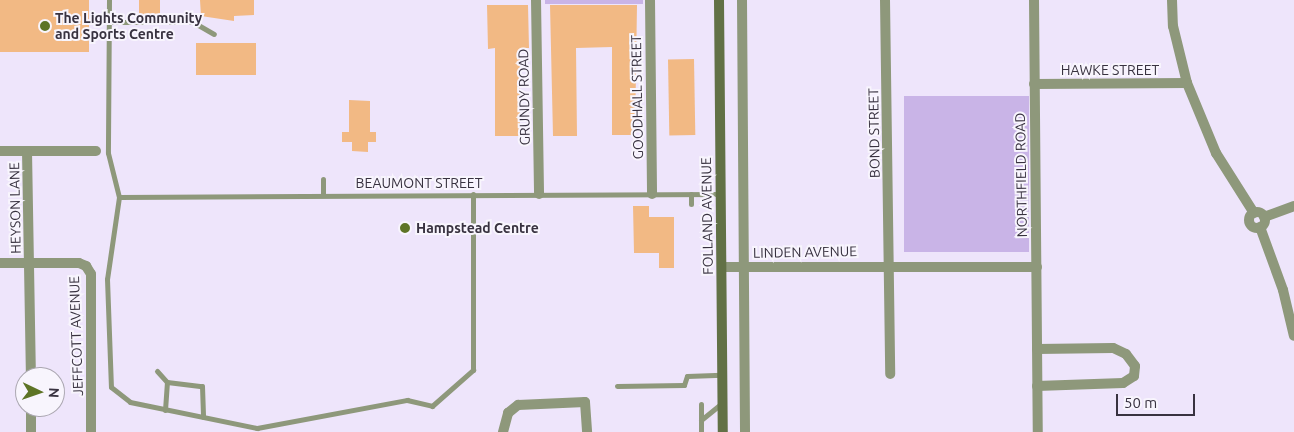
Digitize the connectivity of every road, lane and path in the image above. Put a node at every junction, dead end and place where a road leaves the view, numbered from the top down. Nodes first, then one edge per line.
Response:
1 (109, 0) edge
2 (536, 0) edge
3 (650, 0) edge
4 (719, 0) edge
5 (742, 0) edge
6 (885, 0) edge
7 (1034, 0) edge
8 (1172, 0) edge
9 (109, 22) junction
10 (214, 34) dead end
11 (1187, 83) junction
12 (1034, 84) junction
13 (96, 151) dead end
14 (0, 152) edge
15 (27, 152) junction
16 (323, 179) dead end
17 (473, 194) junction
18 (539, 194) junction
19 (652, 194) junction
20 (691, 194) junction
21 (720, 194) junction
22 (323, 195) junction
23 (119, 197) junction
24 (691, 204) dead end
25 (1294, 206) edge
26 (1260, 219) junction
27 (0, 263) edge
28 (30, 263) junction
29 (889, 265) junction
30 (1036, 266) junction
31 (722, 267) junction
32 (745, 267) junction
33 (1294, 336) edge
34 (1037, 349) junction
35 (31, 367) edge
36 (157, 371) dead end
37 (890, 374) dead end
38 (723, 375) junction
39 (167, 382) junction
40 (617, 386) dead end
41 (1037, 386) junction
42 (723, 402) junction
43 (701, 404) dead end
44 (165, 410) junction
45 (31, 417) edge
46 (202, 417) junction
47 (701, 420) junction
48 (32, 432) edge
49 (91, 432) edge
50 (503, 432) edge
51 (587, 432) edge
52 (701, 432) edge
53 (723, 432) edge
54 (745, 432) edge
55 (1038, 432) edge

1 - 9 lane
2 - 18 street, GRUNDY ROAD
3 - 19 street, GOODHALL STREET
4 - 21 street, FOLLAND AVENUE
5 - 32 street
6 - 29 street, BOND STREET
7 - 12 street, NORTHFIELD ROAD
8 - 11 street
9 - 10 lane
9 - 23 lane
11 - 12 street, HAWKE STREET
11 - 26 street
12 - 30 street, NORTHFIELD ROAD
13 - 15 street
14 - 15 street
15 - 28 street, HEYSON LANE
16 - 22 lane
17 - 18 lane, BEAUMONT STREET
17 - 22 lane, BEAUMONT STREET
17 - 46 lane
18 - 19 lane, BEAUMONT STREET
19 - 20 lane, BEAUMONT STREET
20 - 21 lane, BEAUMONT STREET
20 - 24 lane
21 - 31 street, FOLLAND AVENUE
22 - 23 lane, BEAUMONT STREET
23 - 44 lane
25 - 26 street
26 - 33 street
27 - 28 street, JEFFCOTT AVENUE
28 - 35 street, HEYSON LANE
28 - 49 street, JEFFCOTT AVENUE
29 - 30 street, LINDEN AVENUE
29 - 32 street, LINDEN AVENUE
29 - 37 street
30 - 34 street, NORTHFIELD ROAD
31 - 32 street, LINDEN AVENUE
31 - 38 street, FOLLAND AVENUE
32 - 54 street
34 - 41 street, NORTHFIELD ROAD
34 - 41 street
36 - 39 lane
38 - 40 lane
38 - 42 street, FOLLAND AVENUE
39 - 44 lane
39 - 46 lane
41 - 55 street, NORTHFIELD ROAD
42 - 47 lane
42 - 53 street, FOLLAND AVENUE
43 - 47 lane
44 - 46 lane
45 - 48 street
47 - 52 lane
50 - 51 street

